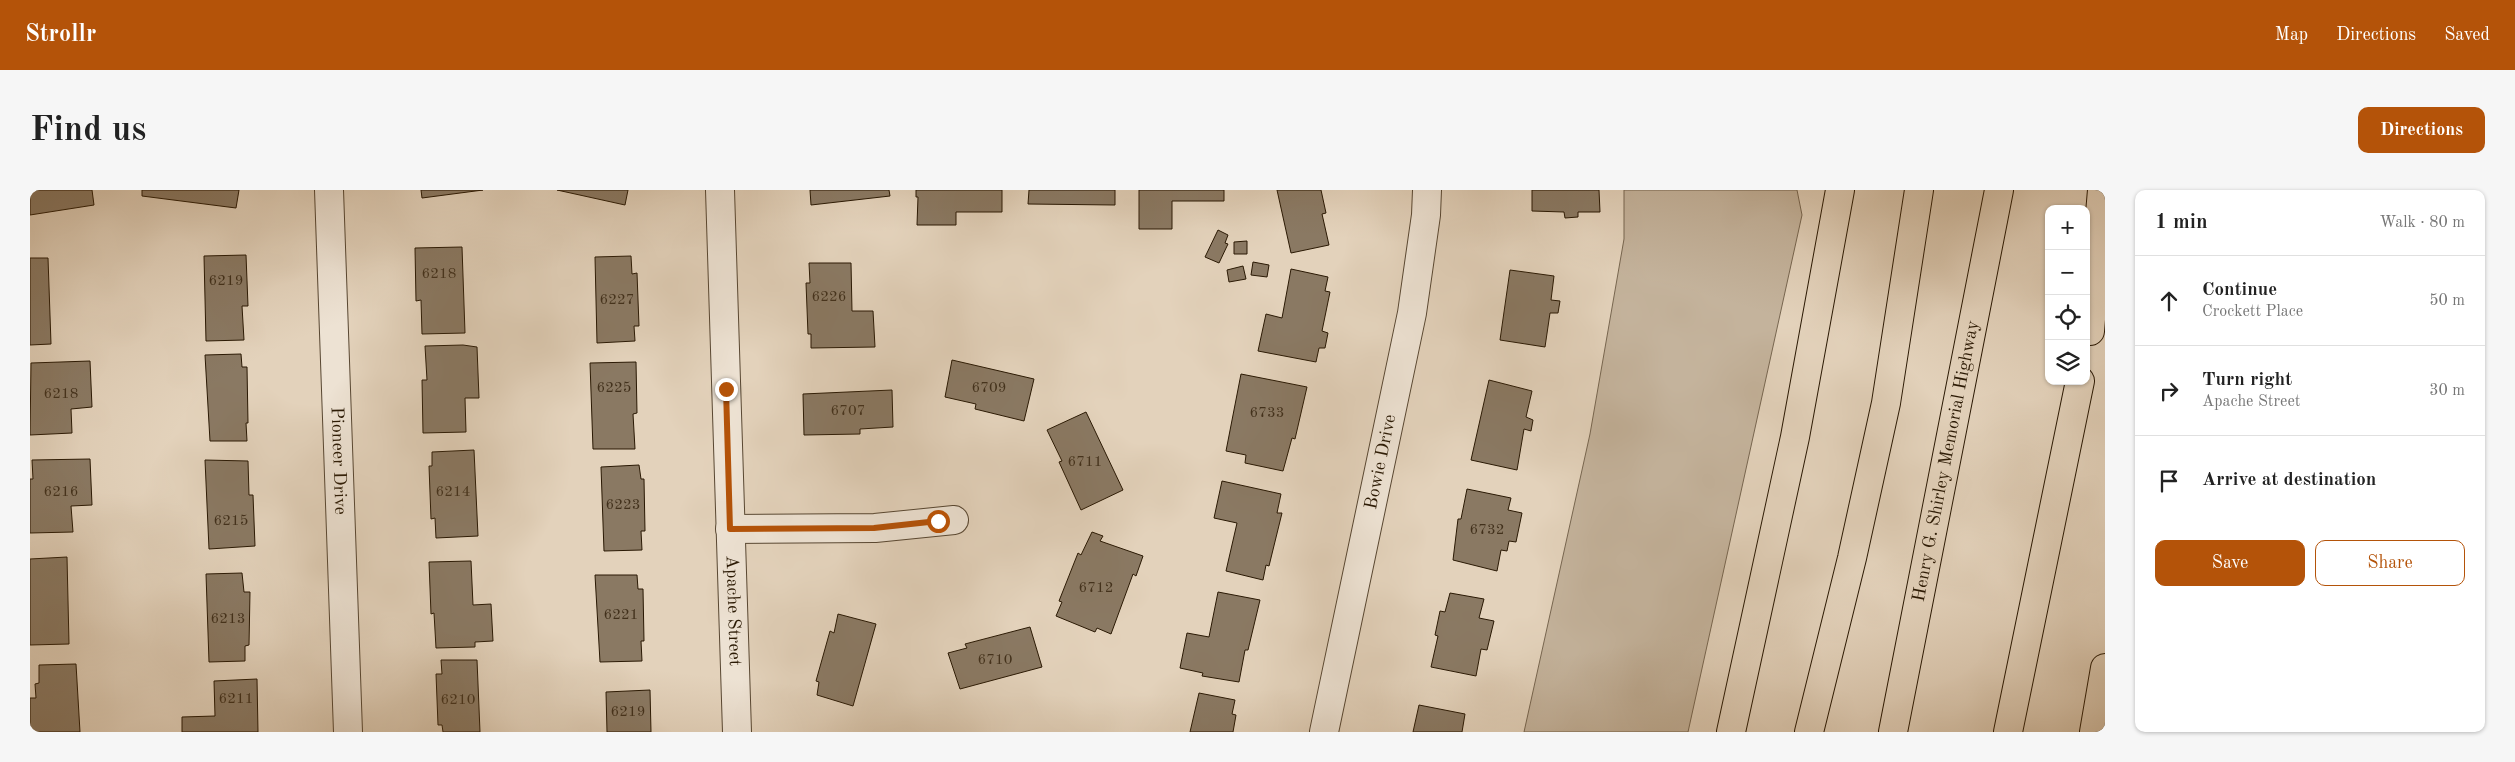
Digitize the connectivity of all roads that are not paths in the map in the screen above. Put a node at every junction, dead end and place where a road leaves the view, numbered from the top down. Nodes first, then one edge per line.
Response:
1 (329, 190) edge
2 (720, 190) edge
3 (1427, 190) edge
4 (1840, 190) edge
5 (1919, 190) edge
6 (1999, 190) edge
7 (2102, 190) edge
8 (2105, 254) edge
9 (2090, 319) edge
10 (2090, 330) edge
11 (2079, 385) edge
12 (954, 520) dead end
13 (730, 529) junction
14 (2105, 668) edge
15 (1900, 687) junction
16 (348, 732) edge
17 (737, 732) edge
18 (1324, 732) edge
19 (1731, 732) edge
20 (1809, 732) edge
21 (1887, 732) edge
22 (1893, 732) edge
23 (2008, 732) edge
24 (2094, 732) edge

1 - 16 street, Pioneer Drive
2 - 13 street, Apache Street
3 - 18 street, Bowie Drive
4 - 19 highway
5 - 20 highway
6 - 15 highway, Henry G. Shirley Memorial Highway
7 - 9 highway
8 - 10 highway
11 - 23 highway
12 - 13 street
13 - 17 street, Apache Street
14 - 24 highway
15 - 21 highway
15 - 22 highway, Henry G. Shirley Memorial Highway

